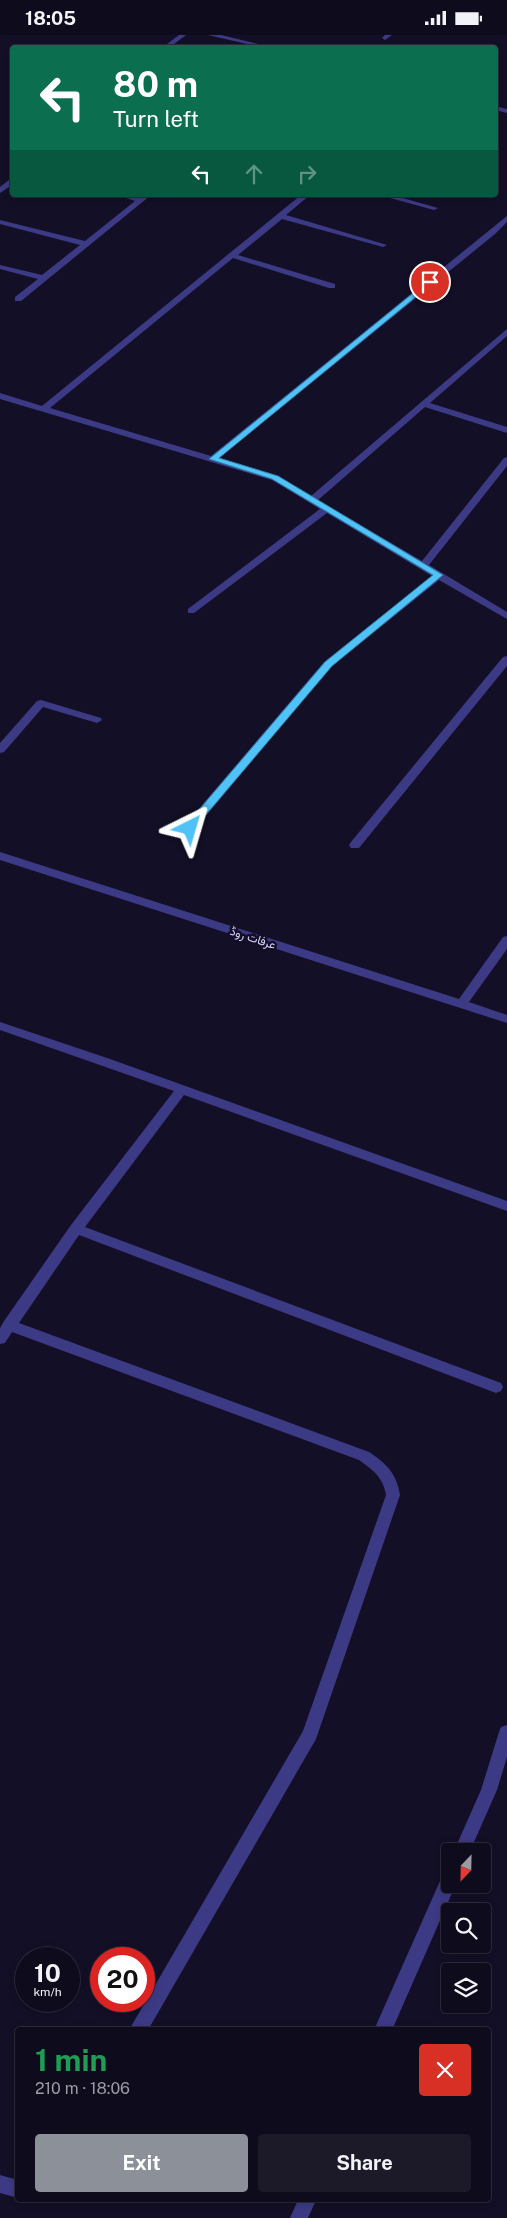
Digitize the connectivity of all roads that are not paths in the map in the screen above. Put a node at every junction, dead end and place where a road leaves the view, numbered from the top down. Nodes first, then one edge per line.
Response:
1 (183, 35) edge
2 (211, 35) edge
3 (169, 45) edge
4 (258, 45) edge
5 (10, 183) edge
6 (0, 191) edge
7 (144, 197) edge
8 (304, 197) edge
9 (391, 197) edge
10 (434, 208) dead end
11 (280, 216) junction
12 (507, 217) edge
13 (0, 222) edge
14 (86, 244) junction
15 (383, 245) dead end
16 (231, 255) junction
17 (0, 267) edge
18 (43, 278) junction
19 (332, 286) dead end
20 (18, 299) dead end
21 (507, 332) edge
22 (0, 396) edge
23 (424, 404) junction
24 (44, 409) junction
25 (507, 430) edge
26 (213, 459) junction
27 (507, 460) edge
28 (312, 500) junction
29 (326, 508) junction
30 (423, 566) junction
31 (438, 575) junction
32 (191, 611) dead end
33 (507, 616) edge
34 (507, 659) edge
35 (97, 720) dead end
36 (0, 750) edge
37 (190, 828) dead end
38 (355, 845) dead end
39 (0, 856) edge
40 (507, 939) edge
41 (461, 1005) junction
42 (507, 1019) edge
43 (0, 1026) edge
44 (182, 1089) junction
45 (507, 1206) edge
46 (76, 1229) junction
47 (9, 1325) junction
48 (0, 1339) edge
49 (496, 1387) dead end
50 (507, 1732) edge
51 (466, 1843) edge
52 (444, 1893) edge
53 (140, 2027) edge
54 (384, 2027) edge
55 (0, 2184) edge
56 (15, 2188) edge
57 (306, 2202) edge
58 (299, 2218) edge

1 - 3 street
2 - 4 street
5 - 6 street
7 - 14 street
8 - 11 street
9 - 10 street
11 - 15 street
11 - 16 street
12 - 26 street
13 - 14 street
14 - 18 street
16 - 19 street
16 - 24 street
17 - 18 street
18 - 20 street
21 - 23 street
22 - 24 street
23 - 25 street
23 - 28 street
24 - 26 street
26 - 28 street
27 - 30 street
28 - 29 street
29 - 30 street
29 - 32 street
30 - 31 street
31 - 33 street
31 - 37 street
34 - 38 street
35 - 36 street
39 - 41 street, عرفات روڈ
40 - 41 street
41 - 42 street, عرفات روڈ
43 - 44 street
44 - 45 street
44 - 46 street
46 - 47 street
46 - 49 street
47 - 48 street
47 - 53 street
50 - 51 street
52 - 54 street
55 - 56 street
57 - 58 street

